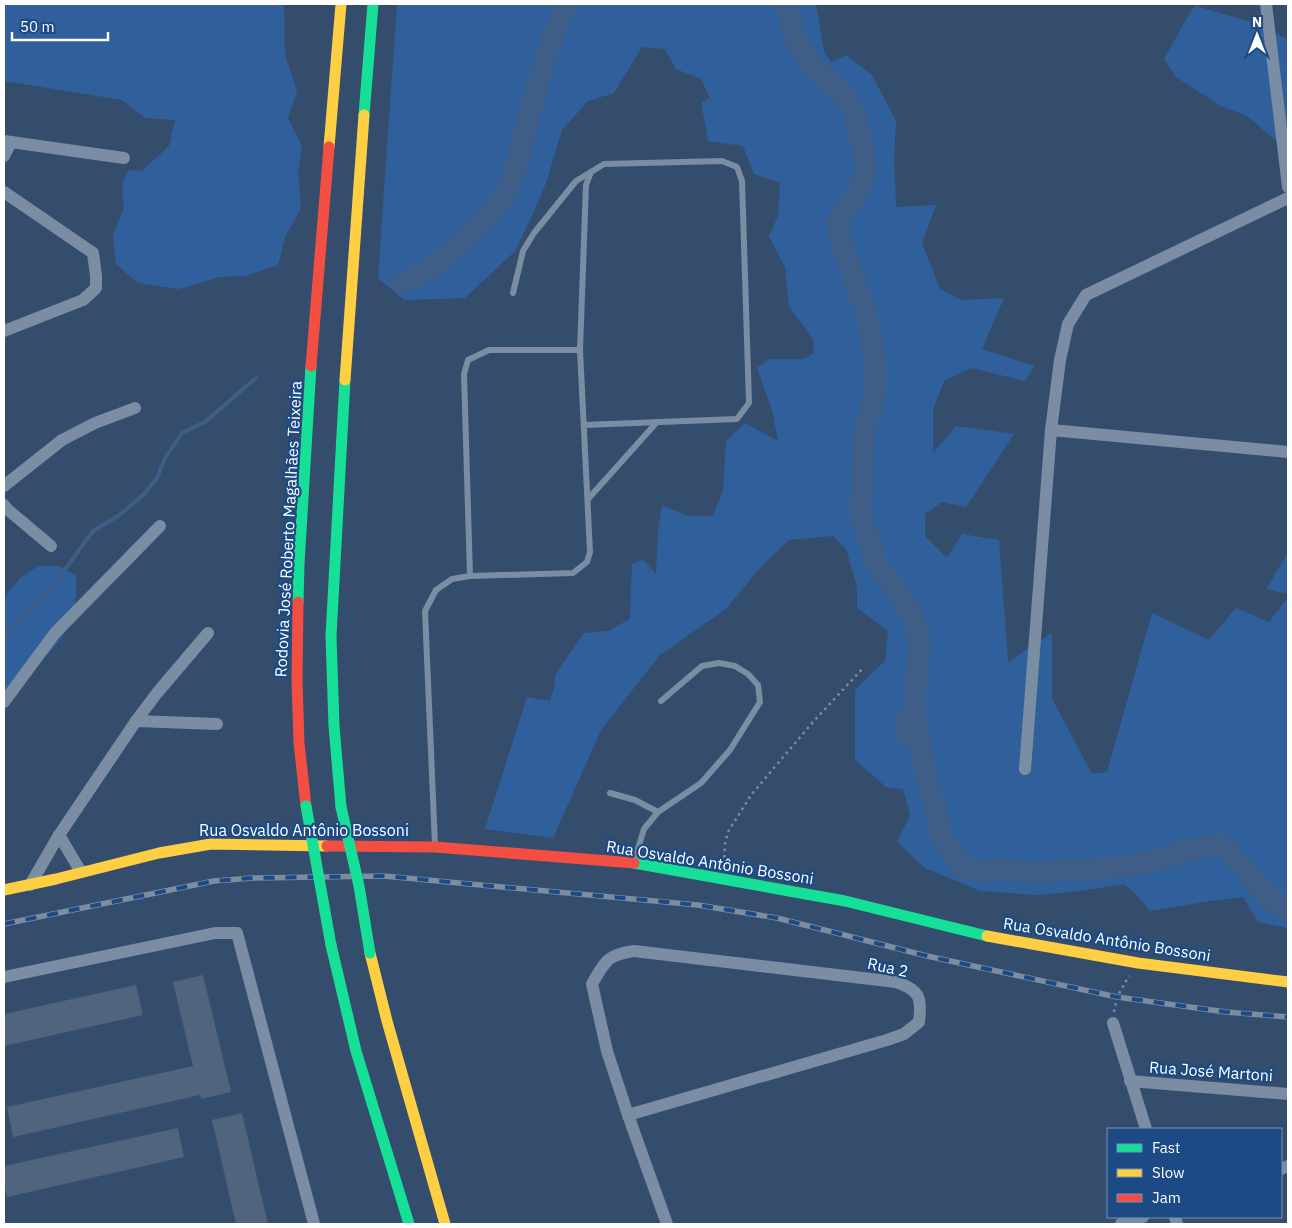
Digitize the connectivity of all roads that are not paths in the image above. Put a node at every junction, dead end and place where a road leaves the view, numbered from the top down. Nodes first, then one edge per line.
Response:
1 (341, 4) edge
2 (373, 4) edge
3 (1266, 4) edge
4 (7, 141) edge
5 (4, 156) edge
6 (124, 158) dead end
7 (591, 172) junction
8 (1288, 187) edge
9 (4, 192) edge
10 (1288, 198) edge
11 (513, 293) dead end
12 (4, 331) edge
13 (580, 350) junction
14 (135, 408) dead end
15 (657, 422) junction
16 (584, 425) junction
17 (1051, 430) junction
18 (1288, 452) edge
19 (4, 486) edge
20 (588, 499) junction
21 (4, 505) edge
22 (160, 526) dead end
23 (51, 546) dead end
24 (470, 576) junction
25 (208, 633) dead end
26 (662, 701) dead end
27 (4, 702) edge
28 (136, 721) junction
29 (217, 724) dead end
30 (1025, 769) dead end
31 (610, 793) dead end
32 (658, 812) junction
33 (59, 834) junction
34 (435, 847) junction
35 (633, 863) junction
36 (81, 872) junction
37 (30, 885) junction
38 (4, 890) edge
39 (4, 977) edge
40 (1288, 982) edge
41 (1113, 1023) road end
42 (1130, 1081) junction
43 (1288, 1094) edge
44 (628, 1115) junction
45 (1146, 1128) edge
46 (1141, 1218) edge
47 (314, 1224) edge
48 (409, 1224) edge
49 (445, 1224) edge
50 (667, 1224) edge
51 (1121, 1224) edge

1 - 48 main road, Rodovia José Roberto Magalhães Teixeira, bridge
2 - 49 main road, bridge
3 - 8 street
4 - 5 street
4 - 6 street
7 - 11 lane
7 - 13 lane
7 - 15 lane
9 - 12 street
10 - 17 street
13 - 16 lane
13 - 24 lane
14 - 19 street
15 - 16 lane
15 - 20 lane
16 - 20 lane
17 - 18 street
17 - 30 street
20 - 24 lane
21 - 23 street
22 - 27 street
24 - 34 lane
25 - 28 street
26 - 32 lane
28 - 29 street
28 - 33 street
31 - 32 lane
32 - 35 lane
33 - 36 street
33 - 37 street
34 - 35 main road, Rua Osvaldo Antônio Bossoni
34 - 36 main road, Rua Osvaldo Antônio Bossoni
35 - 40 main road, Rua Osvaldo Antônio Bossoni
36 - 37 main road, Rua Osvaldo Antônio Bossoni
37 - 38 main road, Rua Osvaldo Antônio Bossoni
39 - 47 street
41 - 42 street
42 - 43 street, Rua José Martoni
42 - 45 street
44 - 44 street, Rua 2
44 - 50 street
46 - 51 street

